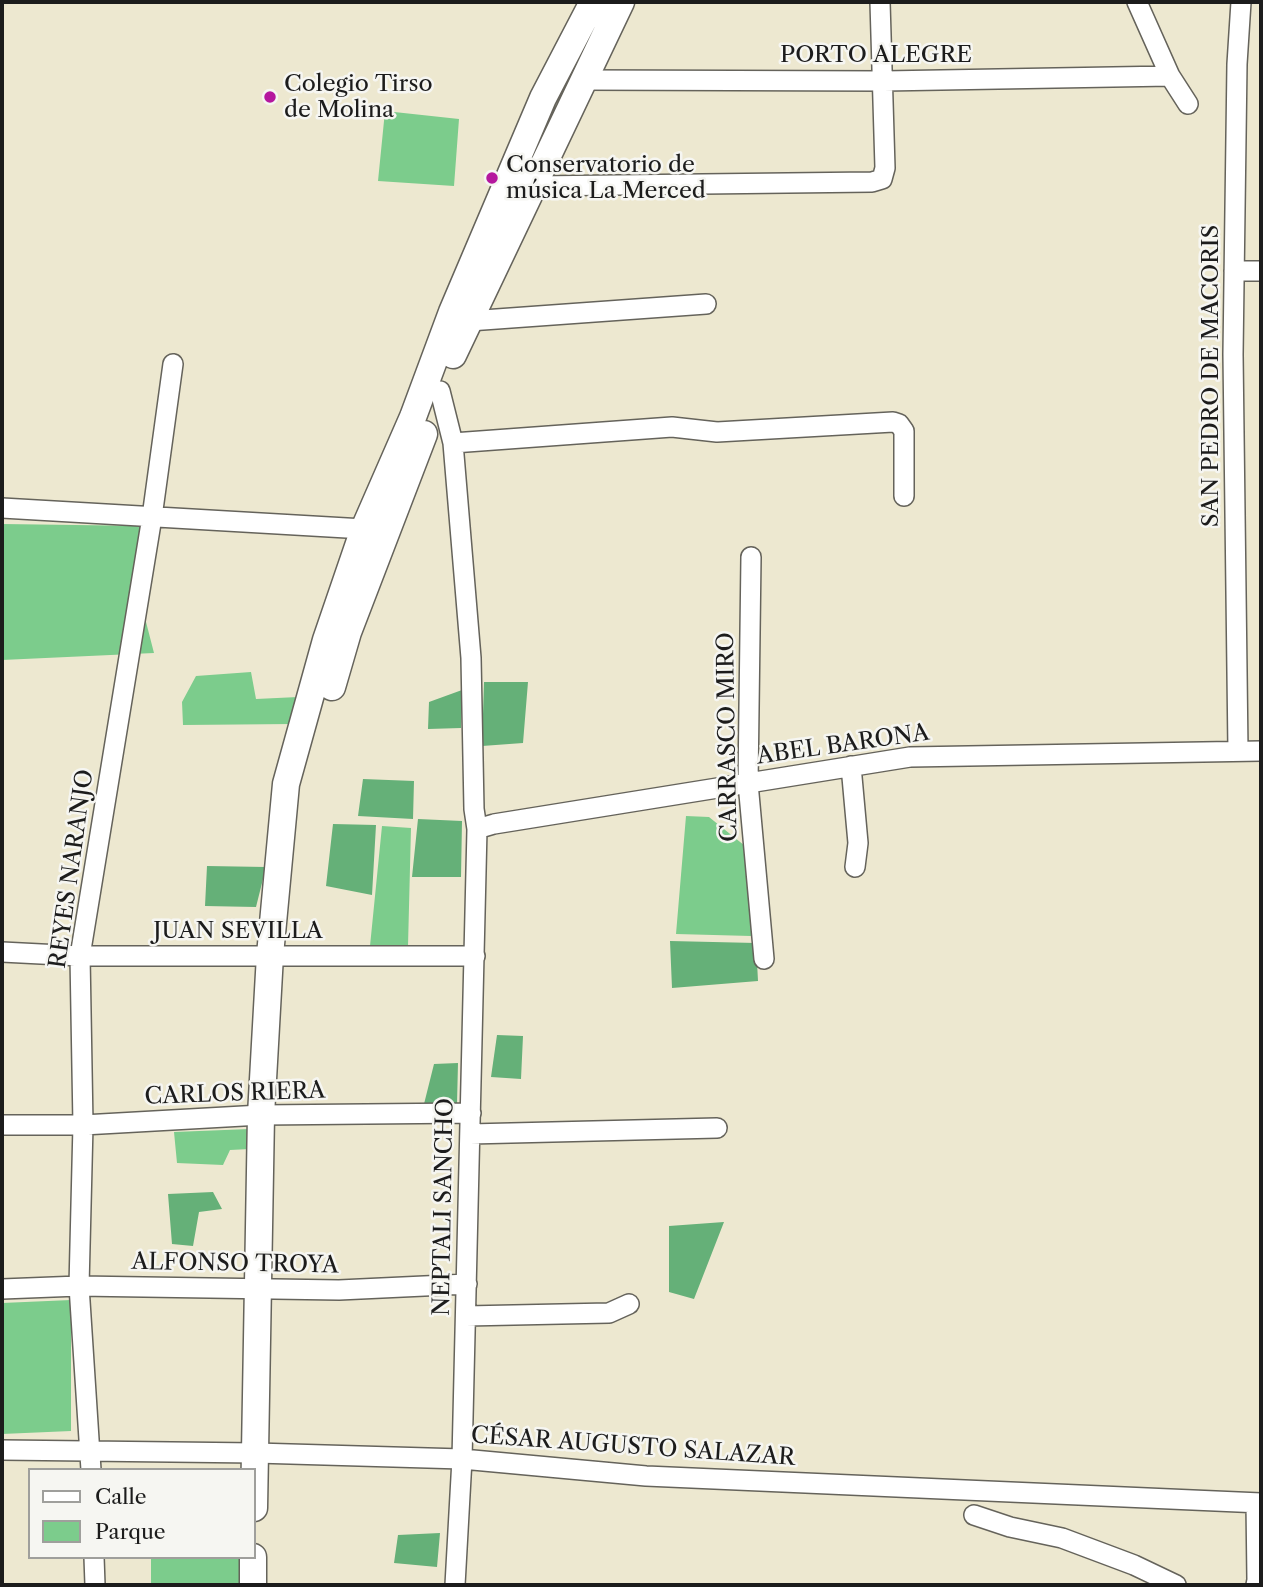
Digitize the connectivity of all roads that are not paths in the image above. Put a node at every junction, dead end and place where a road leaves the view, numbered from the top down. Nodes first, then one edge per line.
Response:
1 (593, 2) edge
2 (621, 2) edge
3 (880, 2) edge
4 (1137, 2) edge
5 (1241, 2) edge
6 (1170, 76) junction
7 (583, 79) junction
8 (884, 81) junction
9 (1188, 104) dead end
10 (533, 186) junction
11 (1234, 271) junction
12 (1261, 271) edge
13 (706, 304) dead end
14 (469, 321) junction
15 (173, 365) dead end
16 (440, 391) junction
17 (453, 443) junction
18 (904, 496) dead end
19 (2, 508) edge
20 (152, 517) junction
21 (364, 529) junction
22 (751, 557) dead end
23 (1237, 751) junction
24 (1261, 751) edge
25 (851, 766) junction
26 (748, 783) junction
27 (477, 829) junction
28 (282, 842) junction
29 (855, 867) dead end
30 (2, 952) edge
31 (80, 956) junction
32 (270, 956) junction
33 (475, 956) junction
34 (764, 959) dead end
35 (471, 1113) junction
36 (261, 1115) junction
37 (2, 1125) edge
38 (83, 1125) junction
39 (717, 1128) dead end
40 (470, 1134) junction
41 (467, 1284) junction
42 (79, 1286) junction
43 (2, 1289) edge
44 (259, 1290) junction
45 (629, 1304) dead end
46 (466, 1316) junction
47 (2, 1450) edge
48 (256, 1453) junction
49 (462, 1460) junction
50 (90, 1461) edge
51 (255, 1468) edge
52 (1259, 1503) edge
53 (974, 1515) dead end
54 (94, 1559) edge
55 (253, 1559) edge
56 (96, 1585) edge
57 (253, 1585) edge
58 (455, 1585) edge
59 (1176, 1585) edge
60 (1256, 1585) edge

1 - 21 street
2 - 7 street
3 - 8 street
4 - 6 street
5 - 11 street, SAN PEDRO DE MACORIS
6 - 8 street, PORTO ALEGRE
6 - 9 street
7 - 8 street, PORTO ALEGRE
7 - 10 street
8 - 10 street
10 - 14 street
11 - 12 street
11 - 23 street, SAN PEDRO DE MACORIS
13 - 14 street
14 - 16 street
15 - 20 street, REYES NARANJO
16 - 17 street, NEPTALI SANCHO
16 - 28 street
17 - 18 street
17 - 27 street, NEPTALI SANCHO
19 - 20 street
20 - 21 street
20 - 31 street, REYES NARANJO
21 - 28 street
22 - 26 street, CARRASCO MIRO
23 - 24 street, ABEL BARONA
23 - 25 street, ABEL BARONA
25 - 26 street, ABEL BARONA
25 - 29 street
26 - 27 street, ABEL BARONA
26 - 34 street, CARRASCO MIRO
27 - 33 street, NEPTALI SANCHO
28 - 32 street
30 - 31 street, JUAN SEVILLA
31 - 32 street, JUAN SEVILLA
31 - 38 street, REYES NARANJO
32 - 33 street, JUAN SEVILLA
32 - 36 street
33 - 35 street, NEPTALI SANCHO
35 - 36 street, CARLOS RIERA
35 - 40 street, NEPTALI SANCHO
36 - 38 street, CARLOS RIERA
36 - 44 street
37 - 38 street, CARLOS RIERA
38 - 42 street, REYES NARANJO
39 - 40 street
40 - 41 street, NEPTALI SANCHO
41 - 44 street, ALFONSO TROYA
41 - 46 street, NEPTALI SANCHO
42 - 43 street, ALFONSO TROYA
42 - 44 street, ALFONSO TROYA
42 - 50 street, REYES NARANJO
44 - 48 street
45 - 46 street
46 - 49 street, NEPTALI SANCHO
47 - 50 street, CÉSAR AUGUSTO SALAZAR
48 - 49 street, CÉSAR AUGUSTO SALAZAR
48 - 50 street, CÉSAR AUGUSTO SALAZAR
48 - 51 street
49 - 52 street, CÉSAR AUGUSTO SALAZAR
49 - 58 street, NEPTALI SANCHO
52 - 60 street
53 - 59 street
54 - 56 street
55 - 57 street

